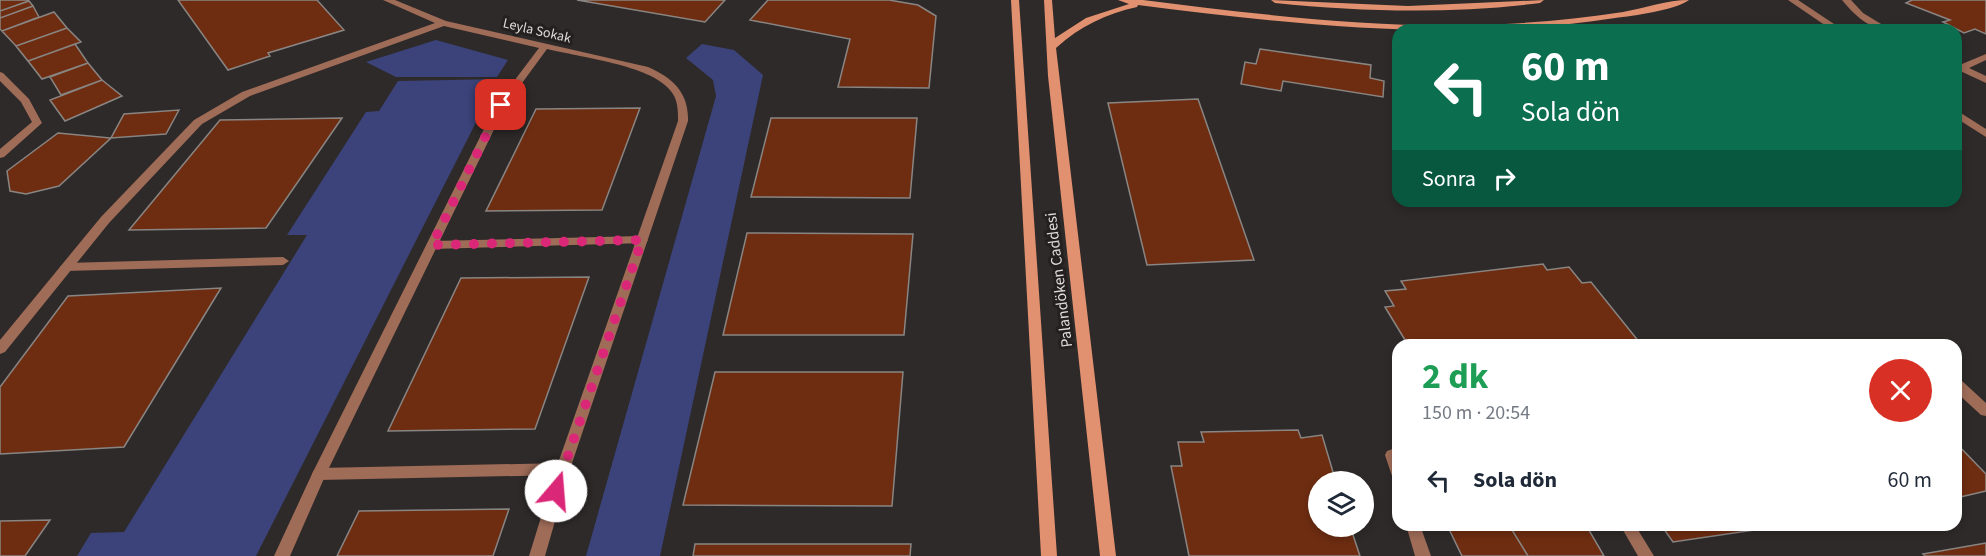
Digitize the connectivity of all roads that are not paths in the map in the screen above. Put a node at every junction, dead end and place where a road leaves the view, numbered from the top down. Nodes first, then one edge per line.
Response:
1 (387, 0) edge
2 (1015, 0) edge
3 (1048, 0) edge
4 (1122, 0) edge
5 (1275, 0) edge
6 (1540, 0) edge
7 (1685, 0) edge
8 (1792, 0) edge
9 (1846, 0) edge
10 (1143, 3) junction
11 (444, 23) junction
12 (1548, 24) edge
13 (1829, 24) edge
14 (1876, 24) edge
15 (1392, 27) edge
16 (544, 47) junction
17 (1051, 47) junction
18 (1986, 57) edge
19 (1962, 66) edge
20 (1962, 68) edge
21 (1, 79) edge
22 (1986, 80) edge
23 (1962, 117) edge
24 (1986, 134) edge
25 (0, 155) edge
26 (642, 240) junction
27 (432, 245) junction
28 (283, 261) dead end
29 (66, 267) junction
30 (0, 350) edge
31 (1962, 389) edge
32 (1986, 411) edge
33 (563, 469) junction
34 (319, 474) junction
35 (1415, 531) edge
36 (1631, 531) edge
37 (282, 556) edge
38 (537, 556) edge
39 (1049, 556) edge
40 (1108, 556) edge
41 (1423, 556) edge
42 (1646, 556) edge

1 - 11 street, Leyla Sokak
2 - 39 street, Palandöken Caddesi
3 - 17 street, Palandöken Caddesi
4 - 10 street
5 - 6 street
7 - 12 street
8 - 13 street
9 - 14 street
10 - 15 street
10 - 17 street
11 - 16 street, Leyla Sokak
11 - 29 street
16 - 26 street, Leyla Sokak
16 - 27 street
17 - 40 street, Palandöken Caddesi
18 - 19 street
20 - 22 street
21 - 25 street
23 - 24 street
26 - 27 street
26 - 33 street
27 - 34 street
28 - 29 street
29 - 30 street
31 - 32 street
33 - 34 street
33 - 38 street
34 - 37 street
35 - 41 street
36 - 42 street

